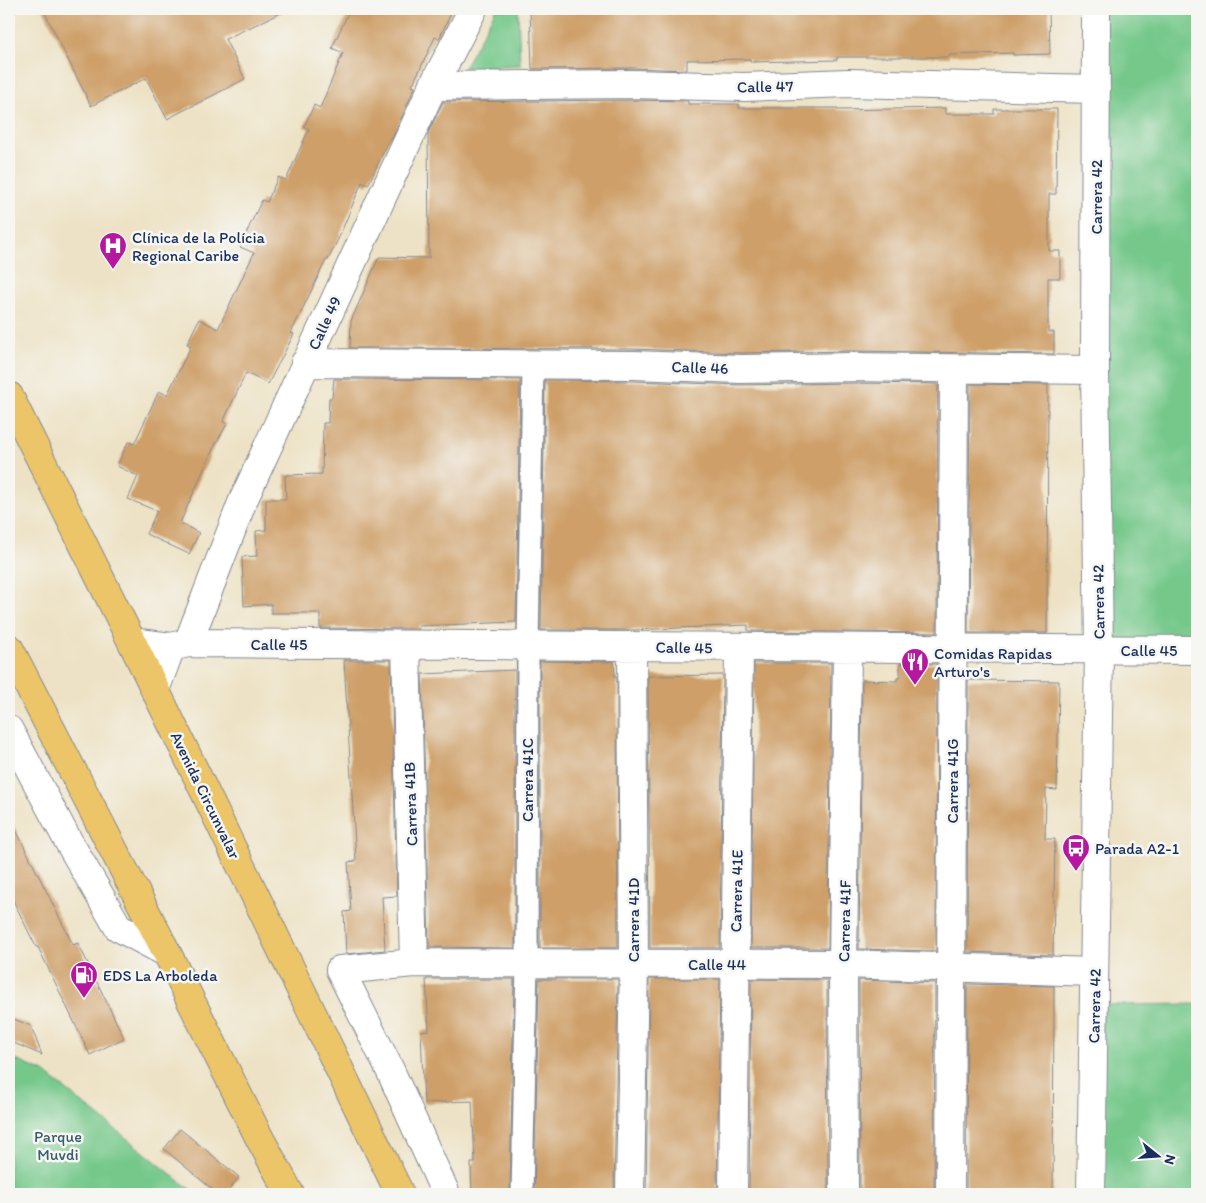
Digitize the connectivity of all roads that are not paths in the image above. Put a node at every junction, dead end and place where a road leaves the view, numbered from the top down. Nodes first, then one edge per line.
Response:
1 (473, 9) edge
2 (1096, 9) edge
3 (433, 86) junction
4 (1096, 89) junction
5 (305, 363) junction
6 (534, 365) junction
7 (954, 369) junction
8 (1094, 370) junction
9 (9, 396) edge
10 (132, 642) junction
11 (179, 645) junction
12 (406, 645) junction
13 (528, 645) junction
14 (632, 646) junction
15 (9, 648) edge
16 (739, 648) junction
17 (847, 648) junction
18 (952, 648) junction
19 (1098, 650) junction
20 (1197, 650) edge
21 (155, 690) junction
22 (9, 730) edge
23 (167, 953) junction
24 (414, 963) junction
25 (526, 963) junction
26 (634, 964) junction
27 (735, 964) junction
28 (843, 964) junction
29 (951, 968) junction
30 (1094, 972) junction
31 (290, 1194) edge
32 (400, 1194) edge
33 (446, 1194) edge
34 (522, 1194) edge
35 (630, 1194) edge
36 (733, 1194) edge
37 (844, 1194) edge
38 (950, 1194) edge
39 (1091, 1194) edge

1 - 3 street, Calle 49
2 - 4 street, Carrera 42
3 - 4 street, Calle 47
3 - 5 street, Calle 49
4 - 8 street, Carrera 42
5 - 6 street, Calle 46
5 - 11 street, Calle 49
6 - 7 street, Calle 46
6 - 13 street, Carrera 41C
7 - 8 street, Calle 46
7 - 18 street, Carrera 41G
8 - 19 street, Carrera 42
9 - 10 highway, Avenida Circunvalar
10 - 11 street, Calle 45
10 - 21 highway, Avenida Circunvalar
11 - 12 street, Calle 45
11 - 21 street
12 - 13 street, Calle 45
12 - 24 street, Carrera 41B
13 - 14 street, Calle 45
13 - 25 street, Carrera 41C
14 - 16 street, Calle 45
14 - 26 street, Carrera 41D
15 - 23 highway
16 - 17 street, Calle 45
16 - 27 street, Carrera 41E
17 - 18 street, Calle 45
17 - 28 street, Carrera 41F
18 - 19 street, Calle 45
18 - 29 street, Carrera 41G
19 - 20 street, Calle 45
19 - 30 street, Carrera 42
21 - 32 highway, Avenida Circunvalar
22 - 23 street
23 - 31 highway
24 - 25 street, Calle 44
24 - 33 street, Calle 44
25 - 26 street, Calle 44
25 - 34 street, Carrera 41C
26 - 27 street, Calle 44
26 - 35 street, Carrera 41D
27 - 28 street, Calle 44
27 - 36 street, Carrera 41E
28 - 29 street, Calle 44
28 - 37 street, Carrera 41F
29 - 30 street, Calle 44
29 - 38 street, Carrera 41G
30 - 39 street, Carrera 42

